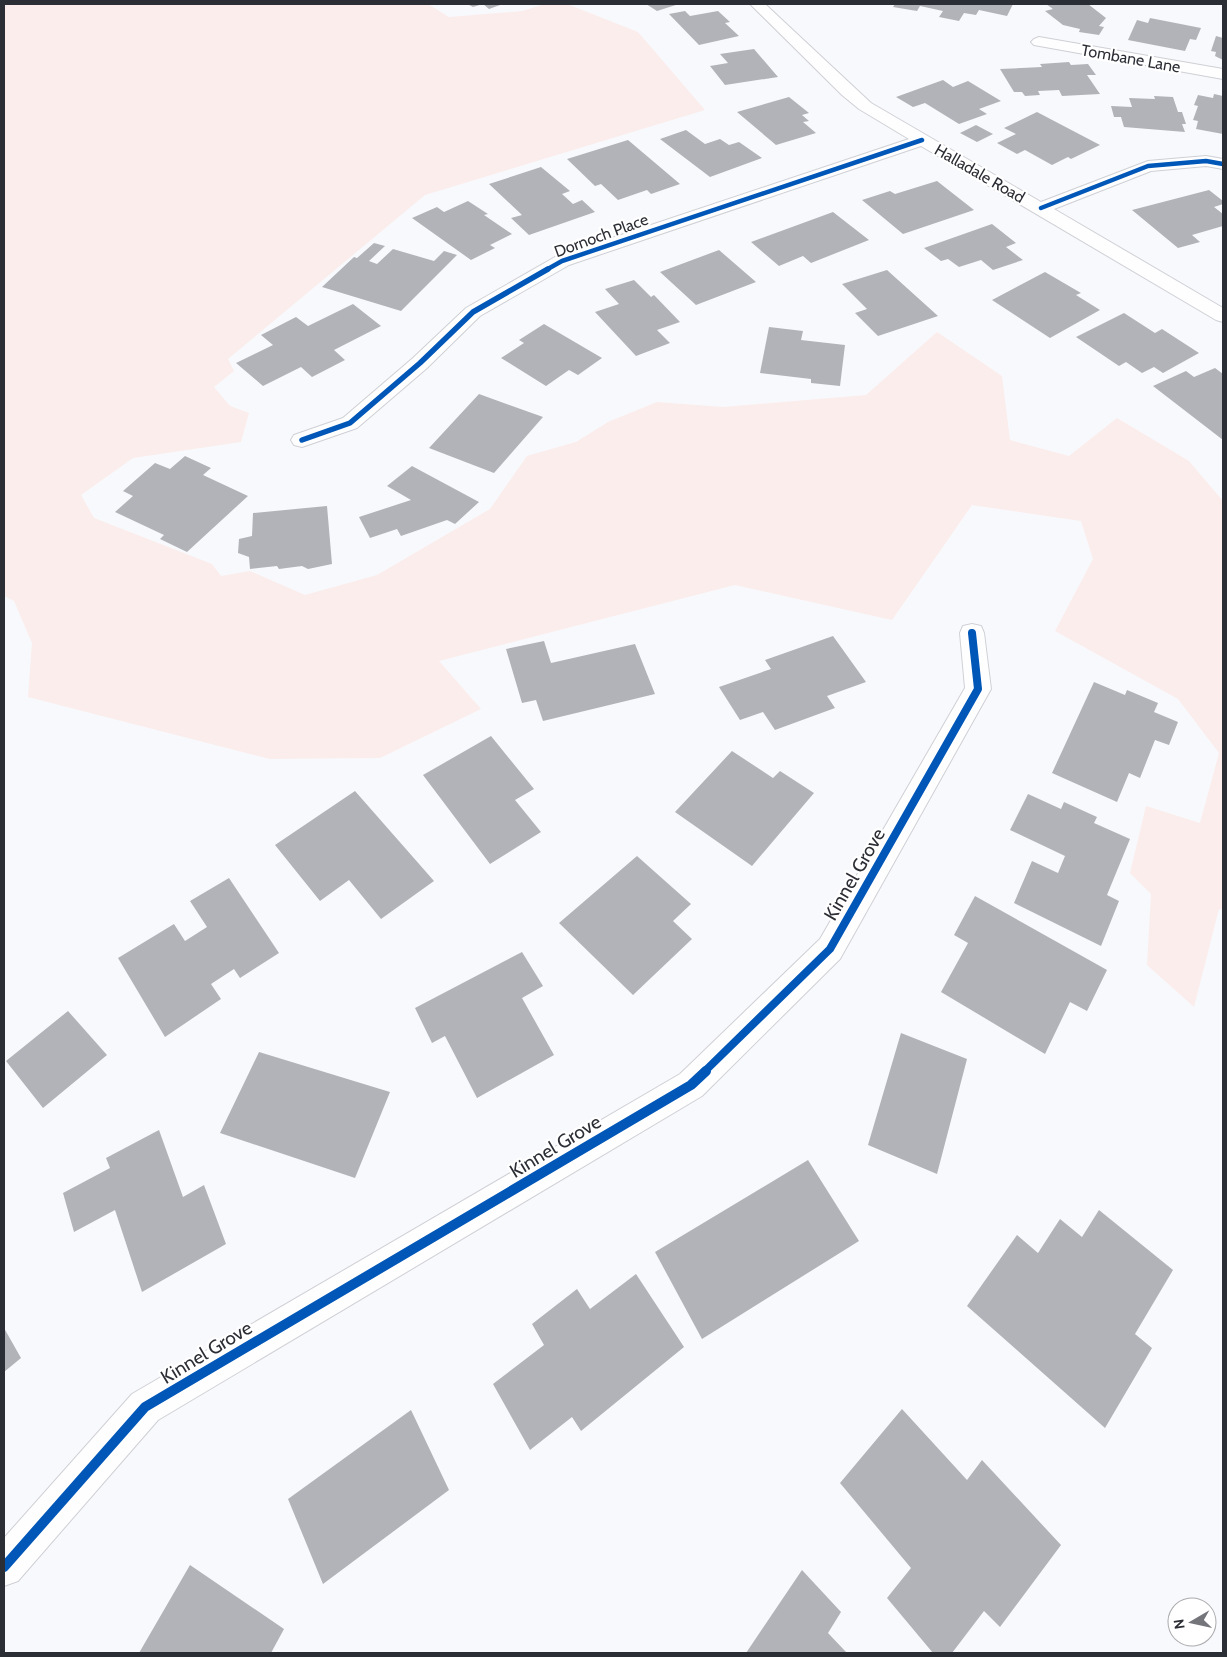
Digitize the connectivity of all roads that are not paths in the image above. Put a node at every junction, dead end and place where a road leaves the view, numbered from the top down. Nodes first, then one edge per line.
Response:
1 (757, 4) edge
2 (1038, 42) dead end
3 (1223, 74) edge
4 (922, 140) junction
5 (1223, 164) edge
6 (1041, 208) junction
7 (1223, 316) edge
8 (302, 440) dead end
9 (972, 632) dead end
10 (4, 1567) edge

1 - 4 street, Halladale Road
2 - 3 street, Tombane Lane
4 - 6 street, Halladale Road
4 - 8 street, Dornoch Place
5 - 6 street
6 - 7 street, Halladale Road
9 - 10 street, Kinnel Grove

